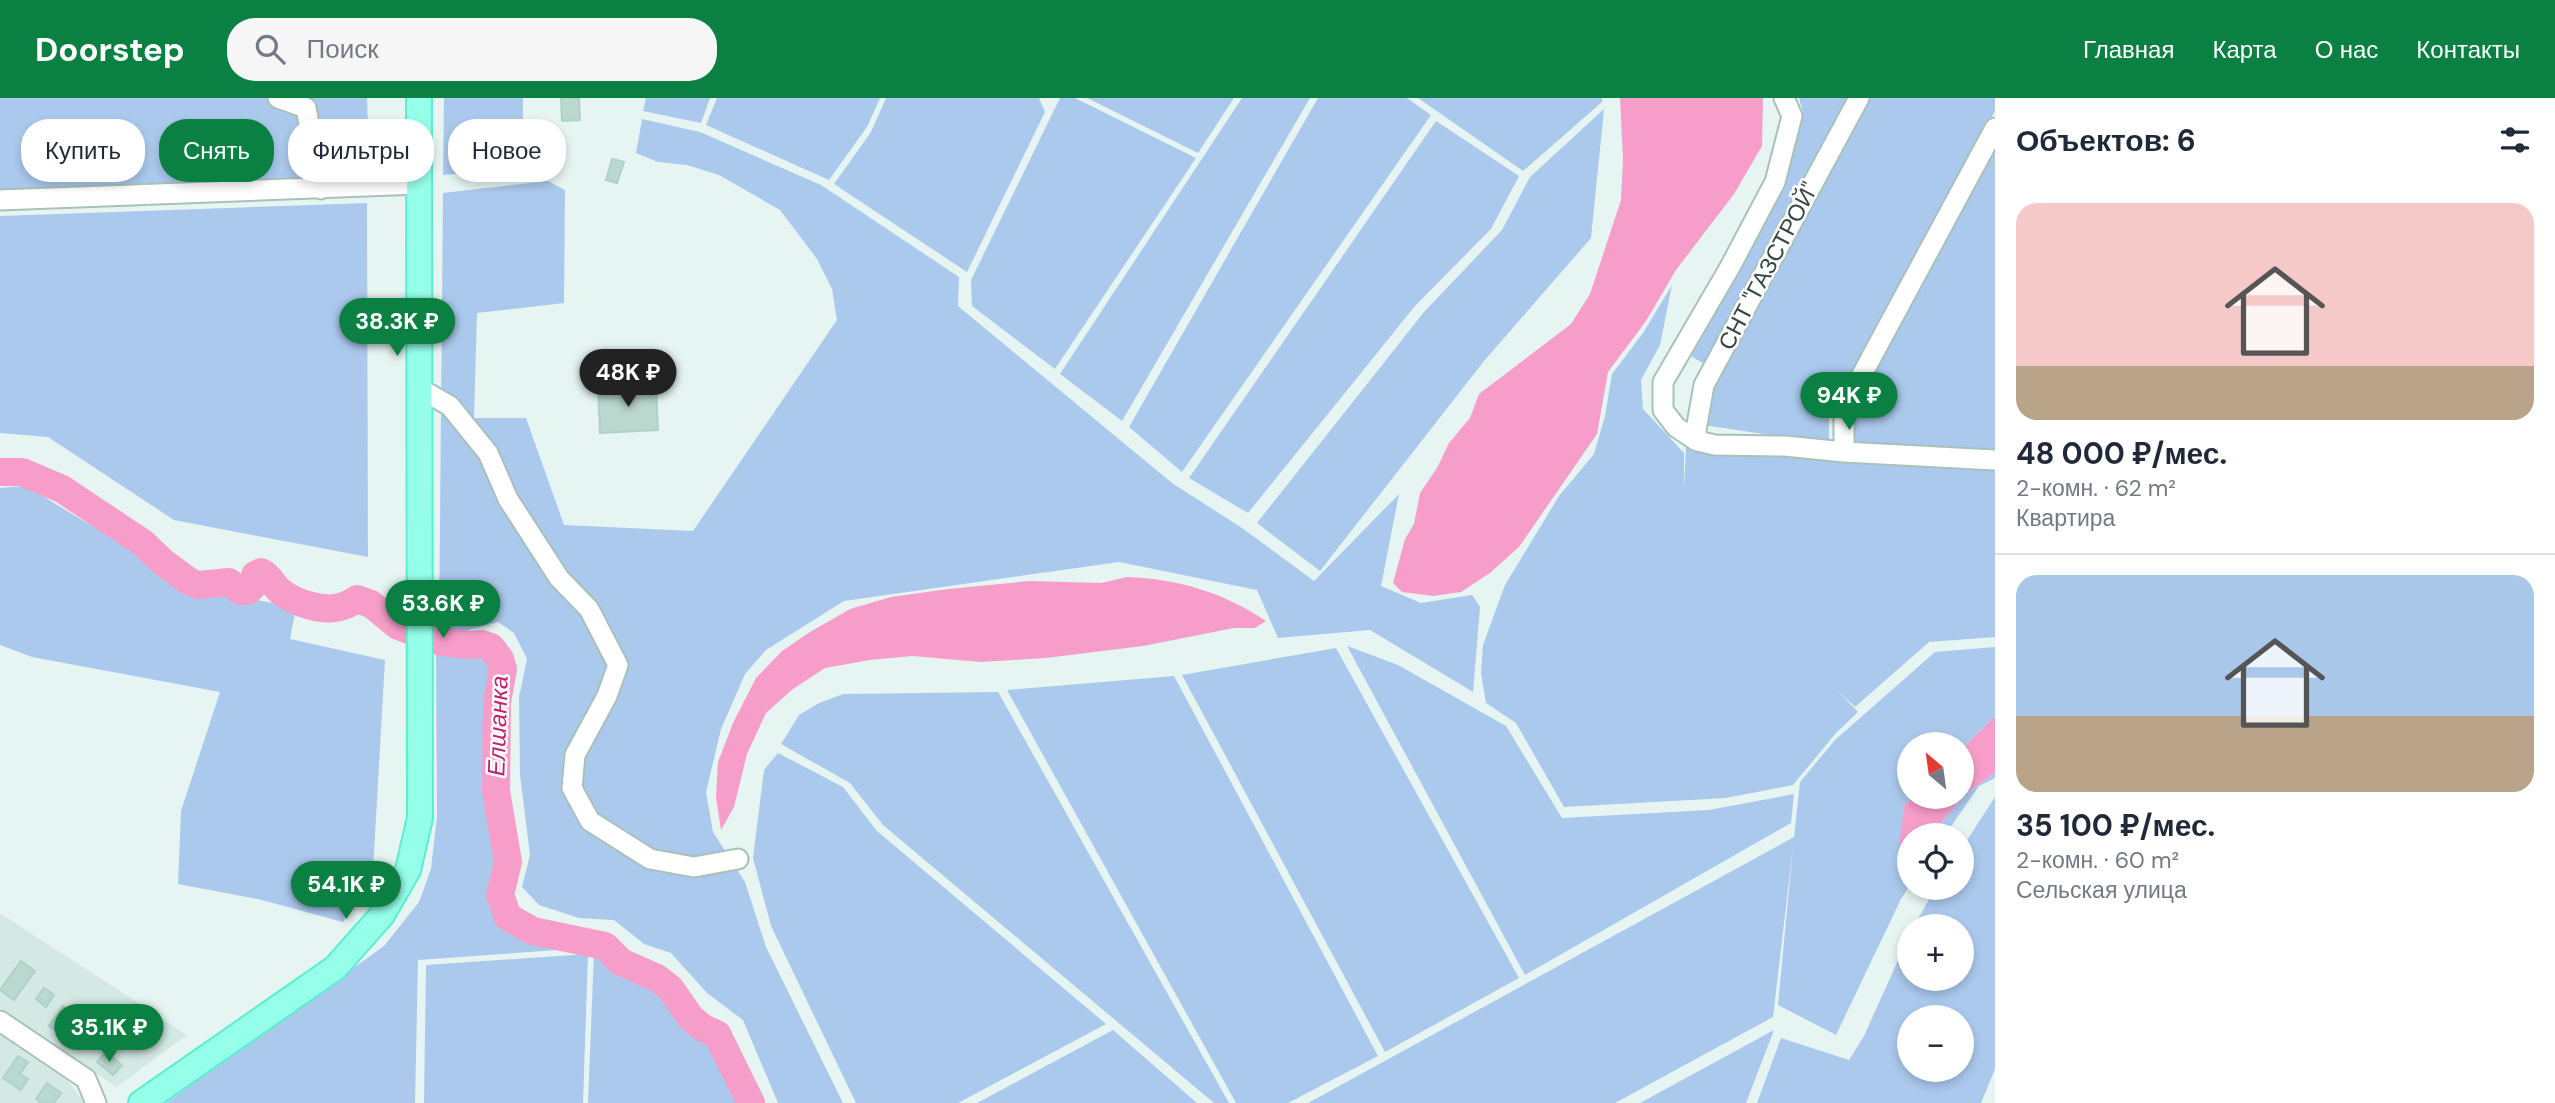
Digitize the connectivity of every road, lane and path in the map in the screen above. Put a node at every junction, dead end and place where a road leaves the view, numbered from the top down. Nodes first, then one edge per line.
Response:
1 (278, 98) edge
2 (419, 98) edge
3 (1784, 98) edge
4 (1859, 98) edge
5 (1995, 128) edge
6 (419, 184) junction
7 (321, 189) junction
8 (0, 200) edge
9 (419, 388) junction
10 (1698, 441) junction
11 (1844, 452) junction
12 (1995, 460) edge
13 (738, 859) dead end
14 (0, 1021) edge
15 (96, 1103) edge
16 (141, 1103) edge

1 - 7 street
2 - 6 main road
3 - 10 street
4 - 10 street, СНТ "ГАЗСТРОЙ"
5 - 11 street
6 - 7 street
6 - 9 main road
7 - 8 street
9 - 13 street
9 - 16 main road
10 - 11 street
11 - 12 street
14 - 15 street

